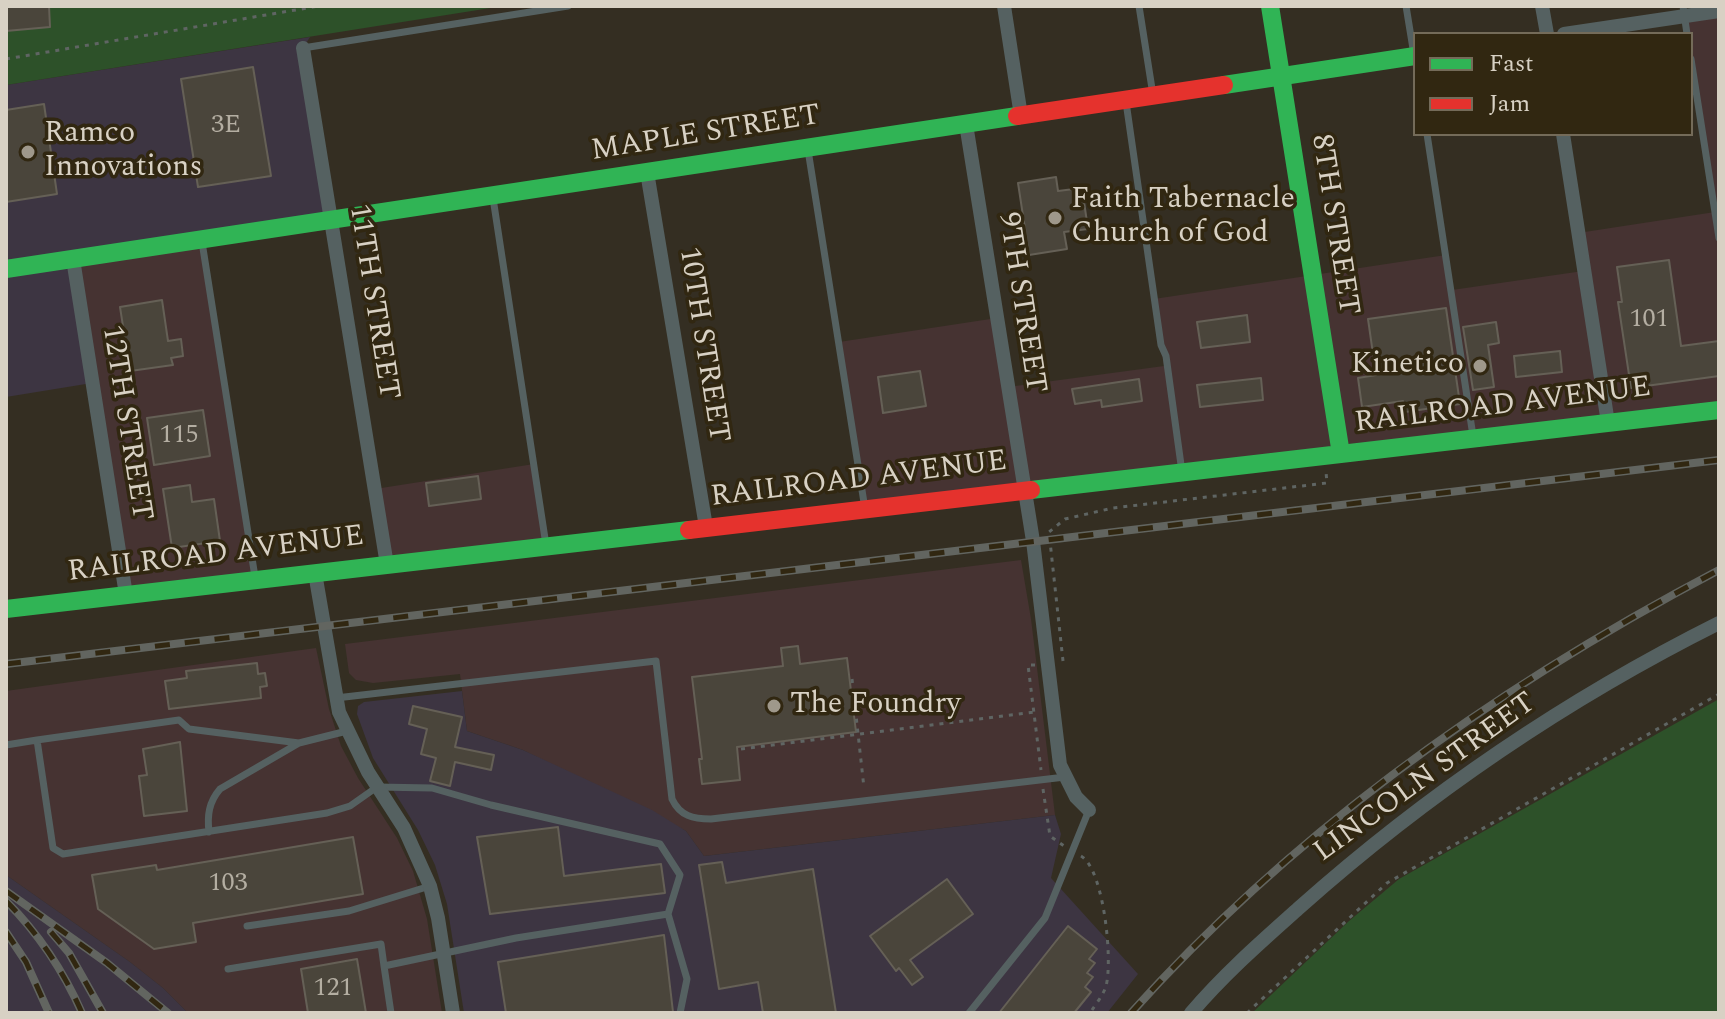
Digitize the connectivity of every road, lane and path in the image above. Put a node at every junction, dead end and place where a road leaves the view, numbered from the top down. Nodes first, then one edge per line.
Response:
1 (319, 6) edge
2 (568, 6) edge
3 (1004, 6) edge
4 (1139, 6) edge
5 (1270, 6) edge
6 (1406, 6) edge
7 (1542, 6) edge
8 (1683, 11) edge
9 (1719, 11) edge
10 (1547, 32) edge
11 (1574, 32) edge
12 (1687, 32) edge
13 (1413, 46) edge
14 (303, 48) joint
15 (1413, 57) edge
16 (6, 59) edge
17 (1693, 72) edge
18 (1281, 76) junction
19 (1154, 96) junction
20 (1126, 100) junction
21 (1021, 116) junction
22 (966, 124) junction
23 (1427, 136) edge
24 (1563, 136) edge
25 (808, 148) junction
26 (647, 172) junction
27 (492, 195) junction
28 (333, 220) junction
29 (1719, 238) edge
30 (202, 239) junction
31 (73, 259) junction
32 (6, 269) edge
33 (1719, 410) edge
34 (1608, 423) junction
35 (1474, 438) junction
36 (1341, 454) junction
37 (1182, 472) junction
38 (1327, 483) dead end
39 (1023, 490) junction
40 (865, 509) junction
41 (706, 527) junction
42 (547, 546) junction
43 (387, 565) junction
44 (315, 573) junction
45 (255, 580) junction
46 (126, 595) junction
47 (6, 609) edge
48 (1719, 623) edge
49 (1048, 663) junction
50 (852, 679) dead end
51 (1719, 694) edge
52 (336, 698) junction
53 (1034, 712) junction
54 (347, 731) junction
55 (858, 734) junction
56 (37, 740) junction
57 (299, 743) junction
58 (6, 745) edge
59 (741, 749) dead end
60 (1065, 777) junction
61 (1042, 780) junction
62 (377, 787) junction
63 (866, 800) junction
64 (1089, 810) joint
65 (209, 832) junction
66 (1073, 851) junction
67 (430, 886) junction
68 (668, 914) junction
69 (247, 926) dead end
70 (443, 954) junction
71 (384, 966) junction
72 (228, 969) dead end
73 (391, 1013) edge
74 (453, 1013) edge
75 (680, 1013) edge
76 (969, 1013) edge
77 (1090, 1013) edge
78 (1191, 1013) edge
79 (1247, 1013) edge

1 - 16 path
2 - 14 lane
3 - 21 street
4 - 19 lane
5 - 18 street, 8TH STREET
6 - 13 lane
7 - 10 street
8 - 9 street
8 - 11 street
8 - 12 lane
14 - 28 street, 11TH STREET
15 - 18 street, MAPLE STREET
17 - 29 lane
18 - 19 street, MAPLE STREET
18 - 36 street, 8TH STREET
19 - 20 street, MAPLE STREET
20 - 21 street, MAPLE STREET
20 - 37 lane
21 - 22 street, MAPLE STREET
22 - 25 street, MAPLE STREET
22 - 39 street, 9TH STREET
23 - 35 lane
24 - 34 street
25 - 26 street, MAPLE STREET
25 - 40 lane
26 - 27 street, MAPLE STREET
26 - 41 street, 10TH STREET
27 - 28 street, MAPLE STREET
27 - 42 lane
28 - 30 street, MAPLE STREET
28 - 43 street, 11TH STREET
30 - 31 street, MAPLE STREET
30 - 45 lane
31 - 32 street, MAPLE STREET
31 - 46 street, 12TH STREET
33 - 34 street, RAILROAD AVENUE
34 - 35 street, RAILROAD AVENUE
35 - 36 street, RAILROAD AVENUE
36 - 37 street, RAILROAD AVENUE
37 - 39 street, RAILROAD AVENUE
38 - 49 path
39 - 40 street, RAILROAD AVENUE
39 - 49 street, 9TH STREET
40 - 41 street, RAILROAD AVENUE
41 - 42 street, RAILROAD AVENUE
42 - 43 street, RAILROAD AVENUE
43 - 44 street, RAILROAD AVENUE
44 - 45 street, RAILROAD AVENUE
44 - 52 street
45 - 46 street, RAILROAD AVENUE
46 - 47 street, RAILROAD AVENUE
48 - 78 street, LINCOLN STREET
49 - 53 path
49 - 60 street, 9TH STREET
50 - 55 path
51 - 79 path
52 - 54 street
52 - 63 lane
53 - 55 path
53 - 61 path
54 - 57 lane
54 - 62 street
55 - 59 path
55 - 63 path
56 - 57 lane
56 - 58 lane
56 - 65 lane
57 - 65 lane
60 - 61 lane
60 - 64 street
61 - 63 lane
61 - 66 path
62 - 65 lane
62 - 67 street
62 - 68 lane
64 - 66 lane
66 - 76 lane
66 - 77 path
67 - 69 lane
67 - 70 street
68 - 70 lane
68 - 75 lane
70 - 71 lane
70 - 74 street
71 - 72 lane
71 - 73 lane

